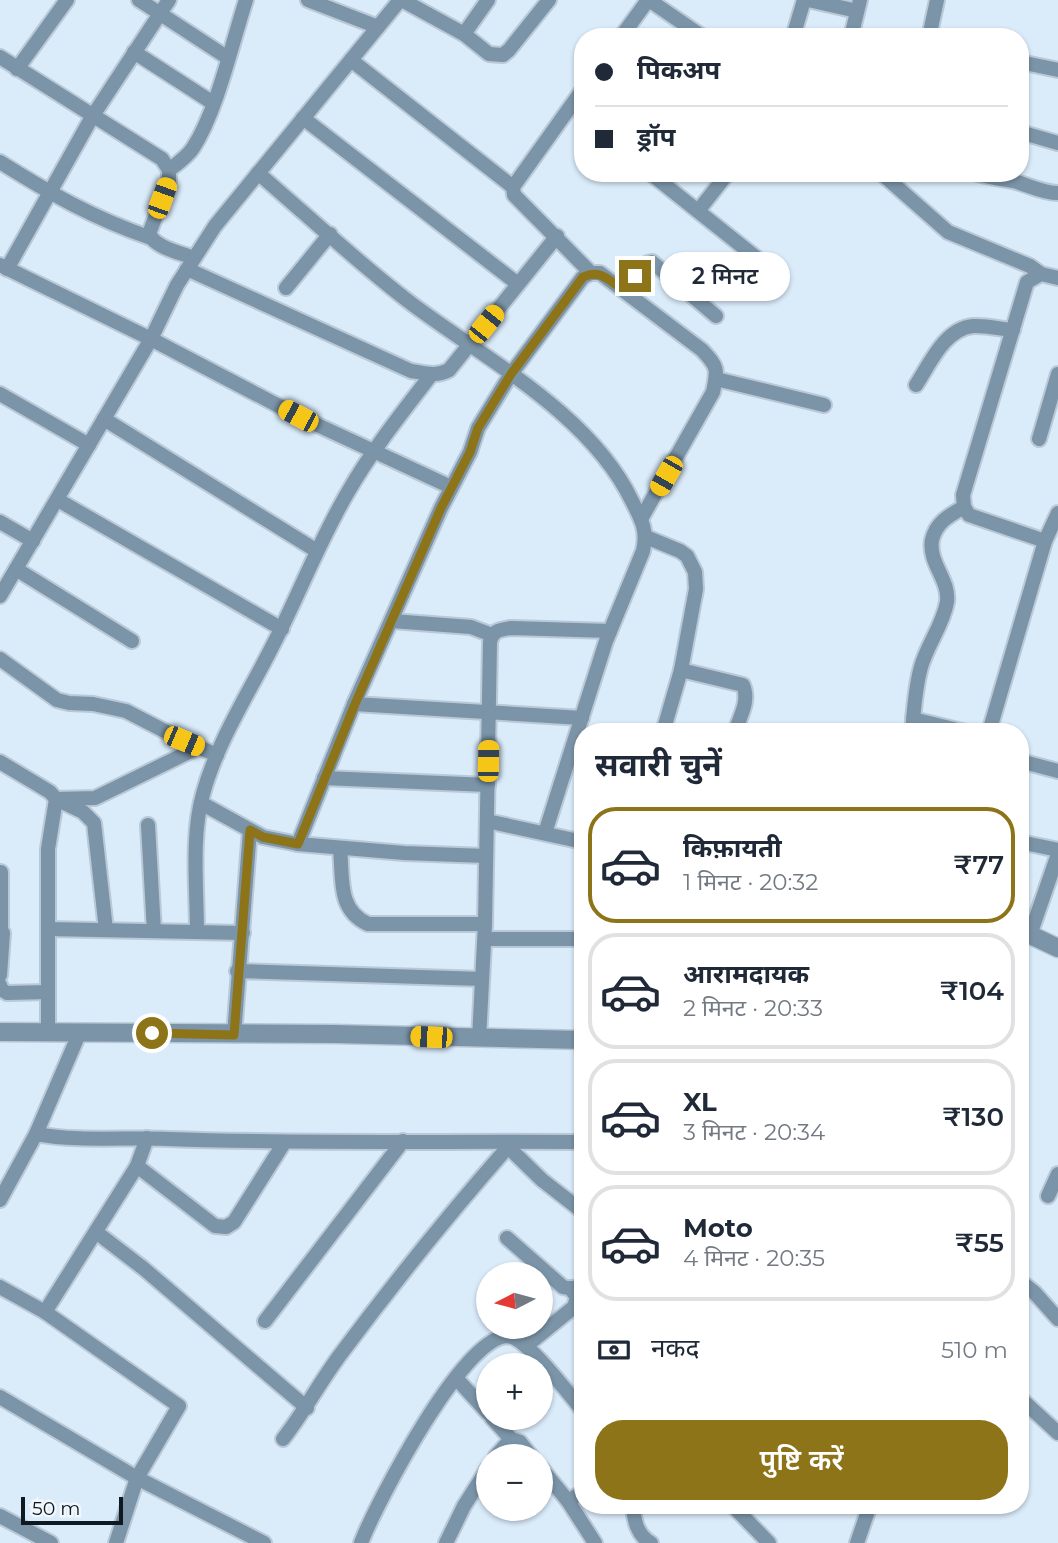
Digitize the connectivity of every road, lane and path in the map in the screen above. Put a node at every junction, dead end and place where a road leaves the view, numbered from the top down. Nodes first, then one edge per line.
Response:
1 (67, 0) edge
2 (139, 0) edge
3 (169, 0) edge
4 (246, 0) edge
5 (308, 0) edge
6 (401, 0) edge
7 (488, 0) edge
8 (549, 0) edge
9 (648, 0) edge
10 (806, 0) edge
11 (937, 0) edge
12 (858, 6) edge
13 (159, 14) junction
14 (378, 27) junction
15 (628, 28) edge
16 (689, 28) edge
17 (796, 28) edge
18 (853, 28) edge
19 (931, 28) edge
20 (464, 34) junction
21 (134, 52) junction
22 (0, 57) edge
23 (228, 58) junction
24 (351, 60) junction
25 (1029, 64) edge
26 (17, 69) junction
27 (1058, 70) edge
28 (574, 102) edge
29 (213, 103) junction
30 (92, 117) junction
31 (303, 118) junction
32 (1029, 134) edge
33 (1058, 142) edge
34 (0, 162) edge
35 (169, 170) junction
36 (258, 173) junction
37 (661, 182) edge
38 (721, 182) edge
39 (891, 182) edge
40 (1015, 182) edge
41 (513, 187) junction
42 (49, 193) junction
43 (1058, 193) edge
44 (698, 211) junction
45 (330, 234) junction
46 (557, 236) junction
47 (150, 238) junction
48 (758, 259) dead end
49 (190, 263) junction
50 (3, 267) edge
51 (591, 273) junction
52 (1041, 274) junction
53 (1058, 278) edge
54 (518, 284) junction
55 (286, 288) dead end
56 (623, 290) junction
57 (716, 316) dead end
58 (1013, 330) junction
59 (152, 339) junction
60 (471, 344) junction
61 (511, 374) junction
62 (1058, 374) edge
63 (431, 375) junction
64 (716, 379) junction
65 (916, 385) dead end
66 (0, 394) edge
67 (824, 405) dead end
68 (104, 419) junction
69 (1039, 439) dead end
70 (89, 445) junction
71 (373, 451) junction
72 (452, 487) junction
73 (58, 500) junction
74 (964, 507) junction
75 (1058, 513) edge
76 (641, 519) junction
77 (0, 522) edge
78 (646, 537) junction
79 (33, 541) junction
80 (1045, 541) junction
81 (317, 551) junction
82 (16, 569) junction
83 (0, 596) edge
84 (392, 621) junction
85 (282, 629) junction
86 (610, 631) junction
87 (492, 635) junction
88 (132, 641) dead end
89 (0, 659) edge
90 (681, 670) junction
91 (355, 704) junction
92 (489, 713) junction
93 (582, 718) junction
94 (581, 723) edge
95 (666, 723) edge
96 (738, 723) edge
97 (913, 723) edge
98 (992, 723) edge
99 (199, 747) junction
100 (217, 755) junction
101 (574, 757) edge
102 (0, 762) edge
103 (1029, 763) edge
104 (1058, 771) edge
105 (324, 778) junction
106 (488, 785) junction
107 (56, 799) junction
108 (201, 803) junction
109 (487, 821) junction
110 (148, 825) dead end
111 (250, 830) junction
112 (545, 833) junction
113 (574, 840) edge
114 (298, 844) junction
115 (1029, 844) edge
116 (340, 848) junction
117 (1058, 852) edge
118 (486, 856) junction
119 (1, 872) edge
120 (1029, 922) edge
121 (485, 924) junction
122 (0, 929) edge
123 (48, 929) junction
124 (106, 930) junction
125 (154, 931) junction
126 (197, 932) junction
127 (243, 933) junction
128 (1029, 934) edge
129 (485, 939) junction
130 (574, 939) edge
131 (1058, 947) edge
132 (237, 971) junction
133 (0, 975) edge
134 (482, 979) junction
135 (0, 985) edge
136 (48, 992) junction
137 (0, 1032) edge
138 (48, 1032) junction
139 (79, 1034) junction
140 (234, 1035) junction
141 (479, 1039) junction
142 (574, 1040) edge
143 (36, 1134) junction
144 (147, 1138) junction
145 (403, 1141) junction
146 (574, 1142) edge
147 (284, 1143) junction
148 (506, 1144) junction
149 (137, 1166) junction
150 (1057, 1177) edge
151 (1048, 1196) dead end
152 (0, 1200) edge
153 (574, 1205) edge
154 (96, 1232) junction
155 (508, 1238) dead end
156 (574, 1286) edge
157 (0, 1287) edge
158 (1029, 1288) edge
159 (574, 1307) edge
160 (46, 1312) junction
161 (1058, 1319) edge
162 (265, 1321) dead end
163 (526, 1346) junction
164 (456, 1378) junction
165 (0, 1397) edge
166 (476, 1400) edge
167 (574, 1400) edge
168 (1029, 1406) edge
169 (307, 1408) junction
170 (503, 1430) edge
171 (1058, 1433) edge
172 (283, 1439) dead end
173 (511, 1439) junction
174 (507, 1444) edge
175 (522, 1444) edge
176 (137, 1478) junction
177 (553, 1483) edge
178 (476, 1487) edge
179 (574, 1498) edge
180 (568, 1502) junction
181 (574, 1511) edge
182 (576, 1514) edge
183 (635, 1514) edge
184 (742, 1514) edge
185 (867, 1514) edge
186 (0, 1516) edge
187 (51, 1543) edge
188 (116, 1543) edge
189 (264, 1543) edge
190 (361, 1543) edge
191 (446, 1543) edge
192 (595, 1543) edge
193 (651, 1543) edge
194 (769, 1543) edge
195 (857, 1543) edge

1 - 26 street
2 - 13 street
3 - 13 street
4 - 23 street
5 - 14 street
6 - 14 street
6 - 20 street
7 - 20 street
8 - 20 street
9 - 15 street
9 - 16 street
10 - 12 street
10 - 17 street
11 - 19 street
12 - 18 street
13 - 21 street
13 - 23 street
14 - 24 street
21 - 29 street
21 - 30 street
22 - 26 street
23 - 29 street
24 - 31 street
24 - 41 street
25 - 27 street
26 - 30 street
28 - 41 street
29 - 35 street
30 - 35 street
30 - 42 street
31 - 36 street
31 - 54 street
32 - 33 street
34 - 42 street
35 - 47 street
36 - 45 street
36 - 49 street
37 - 44 street
38 - 44 street
39 - 52 street
40 - 43 street
41 - 46 street
42 - 47 street
42 - 50 street
44 - 48 street
45 - 55 street
45 - 60 street
46 - 51 street
46 - 54 street
47 - 49 street
49 - 59 street
49 - 63 street
50 - 59 street
51 - 56 street
51 - 61 street
52 - 53 street
52 - 58 street
54 - 60 street
56 - 57 street
56 - 64 street
58 - 65 street
58 - 74 street
59 - 68 street
59 - 71 street
60 - 61 street
60 - 63 street
61 - 72 street
61 - 76 street
62 - 69 street
63 - 71 street
64 - 67 street
64 - 76 street
66 - 70 street
68 - 70 street
68 - 81 street
70 - 73 street
71 - 72 street
71 - 81 street
72 - 84 street
73 - 79 street
73 - 85 street
74 - 80 street
74 - 97 street
75 - 80 street
76 - 78 street
77 - 79 street
78 - 86 street
78 - 90 street
79 - 82 street
80 - 98 street
81 - 85 street
82 - 83 street
82 - 88 street
84 - 87 street
84 - 91 street
85 - 100 street
86 - 87 street
86 - 93 street
87 - 92 street
89 - 99 street
90 - 95 street
90 - 96 street
91 - 92 street
91 - 105 street
92 - 93 street
92 - 106 street
93 - 94 street
99 - 100 street
99 - 107 street
100 - 108 street
101 - 112 street
102 - 107 street
103 - 104 street
105 - 106 street
105 - 114 street
106 - 109 street
107 - 123 street
107 - 124 street
108 - 111 street
108 - 126 street
109 - 112 street
109 - 118 street
110 - 125 street
111 - 114 street
111 - 127 street
112 - 113 street
114 - 116 street
115 - 117 street
116 - 118 street
116 - 121 street
117 - 120 street
118 - 121 street
119 - 122 street
121 - 129 street
122 - 133 street
123 - 124 street
123 - 136 street
124 - 125 street
125 - 126 street
126 - 127 street
127 - 132 street
128 - 131 street
129 - 130 street
129 - 134 street
132 - 134 street
132 - 140 street
134 - 141 street
135 - 136 street
136 - 138 street
137 - 138 street
138 - 139 street
139 - 140 street
139 - 143 street
140 - 141 street
141 - 142 street
143 - 144 street
143 - 152 street
144 - 147 street
144 - 149 street
145 - 147 street
145 - 148 street
145 - 162 street
146 - 148 street
147 - 149 street
148 - 153 street
148 - 169 street
149 - 154 street
150 - 151 street
154 - 160 street
154 - 169 street
155 - 156 street
157 - 160 street
158 - 161 street
159 - 163 street
160 - 176 street
163 - 164 street
163 - 167 street
164 - 166 street
164 - 190 street
165 - 176 street
168 - 171 street
169 - 172 street
170 - 173 street
173 - 174 street
173 - 175 street
176 - 188 street
176 - 189 street
177 - 180 street
178 - 191 street
179 - 180 street
180 - 181 street
182 - 192 street
183 - 193 street
184 - 194 street
185 - 195 street
186 - 187 street

